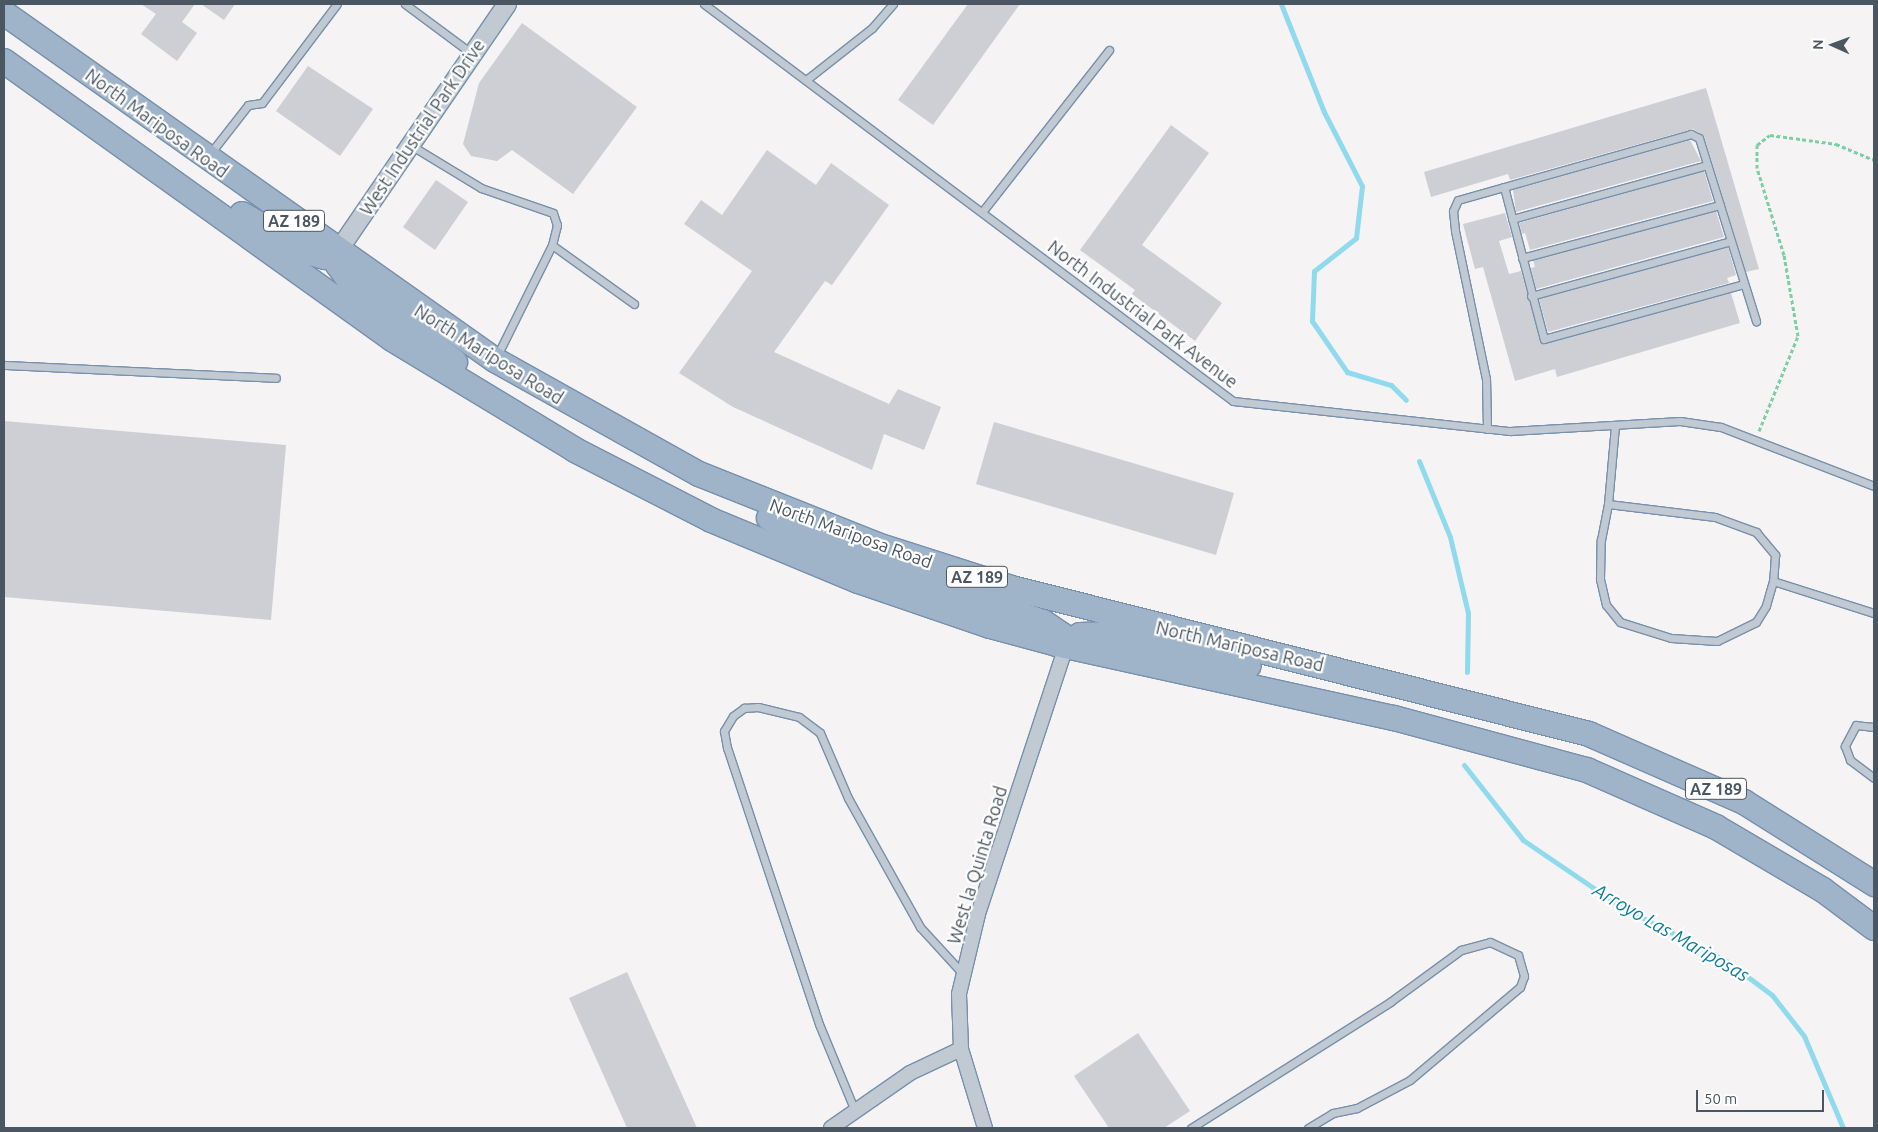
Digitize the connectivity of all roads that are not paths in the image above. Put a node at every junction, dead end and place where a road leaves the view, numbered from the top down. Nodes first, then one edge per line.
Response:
1 (337, 4) edge
2 (404, 4) edge
3 (507, 4) edge
4 (704, 4) edge
5 (893, 4) edge
6 (4, 13) edge
7 (1109, 50) dead end
8 (471, 53) junction
9 (4, 60) edge
10 (806, 80) junction
11 (61, 102) junction
12 (409, 144) junction
13 (206, 160) junction
14 (1707, 165) junction
15 (1504, 186) junction
16 (1720, 205) junction
17 (982, 212) junction
18 (1512, 219) junction
19 (1731, 241) junction
20 (552, 245) junction
21 (338, 252) junction
22 (1522, 258) junction
23 (1744, 284) junction
24 (1531, 296) junction
25 (634, 304) dead end
26 (1756, 321) dead end
27 (495, 360) junction
28 (4, 365) edge
29 (276, 378) dead end
30 (591, 417) junction
31 (1615, 425) junction
32 (1487, 429) junction
33 (575, 450) junction
34 (1874, 486) edge
35 (1608, 504) junction
36 (1773, 581) junction
37 (1874, 613) edge
38 (1066, 646) junction
39 (1385, 688) junction
40 (1874, 727) edge
41 (1874, 778) edge
42 (1874, 884) edge
43 (1874, 928) edge
44 (964, 974) junction
45 (961, 1049) junction
46 (855, 1111) junction
47 (831, 1128) edge
48 (985, 1128) edge
49 (1191, 1128) edge
50 (1308, 1128) edge

1 - 13 lane
2 - 8 lane
3 - 8 street, West Industrial Park Drive
4 - 10 lane, North Industrial Park Avenue
5 - 10 lane
6 - 13 highway, North Mariposa Road / AZ 189
7 - 17 lane
8 - 12 street, West Industrial Park Drive
9 - 11 highway, North Mariposa Road / AZ 189
10 - 17 lane, North Industrial Park Avenue
11 - 21 highway
11 - 33 highway, North Mariposa Road / AZ 189
12 - 20 lane
12 - 21 street, West Industrial Park Drive
13 - 21 highway, North Mariposa Road / AZ 189
14 - 15 lane
14 - 16 lane
14 - 18 lane
15 - 18 lane
15 - 32 lane
16 - 19 lane
16 - 22 lane
17 - 32 lane, North Industrial Park Avenue
18 - 22 lane
19 - 23 lane
19 - 24 lane
20 - 25 lane
20 - 27 lane
21 - 27 highway, North Mariposa Road / AZ 189
21 - 33 highway
22 - 24 lane
23 - 24 lane
23 - 26 lane
27 - 30 highway, North Mariposa Road / AZ 189
28 - 29 lane
30 - 38 highway
30 - 39 highway, North Mariposa Road / AZ 189
31 - 32 lane, North Industrial Park Avenue
31 - 34 lane, North Industrial Park Avenue
31 - 35 lane
33 - 38 highway, North Mariposa Road / AZ 189
35 - 36 lane
35 - 36 lane
36 - 37 lane
38 - 39 highway
38 - 43 highway, North Mariposa Road / AZ 189
38 - 44 street, West la Quinta Road
39 - 42 highway, North Mariposa Road / AZ 189
40 - 41 lane
44 - 45 street, West la Quinta Road
44 - 46 lane
45 - 46 street
45 - 48 street, West la Quinta Road
46 - 47 street
49 - 50 lane

